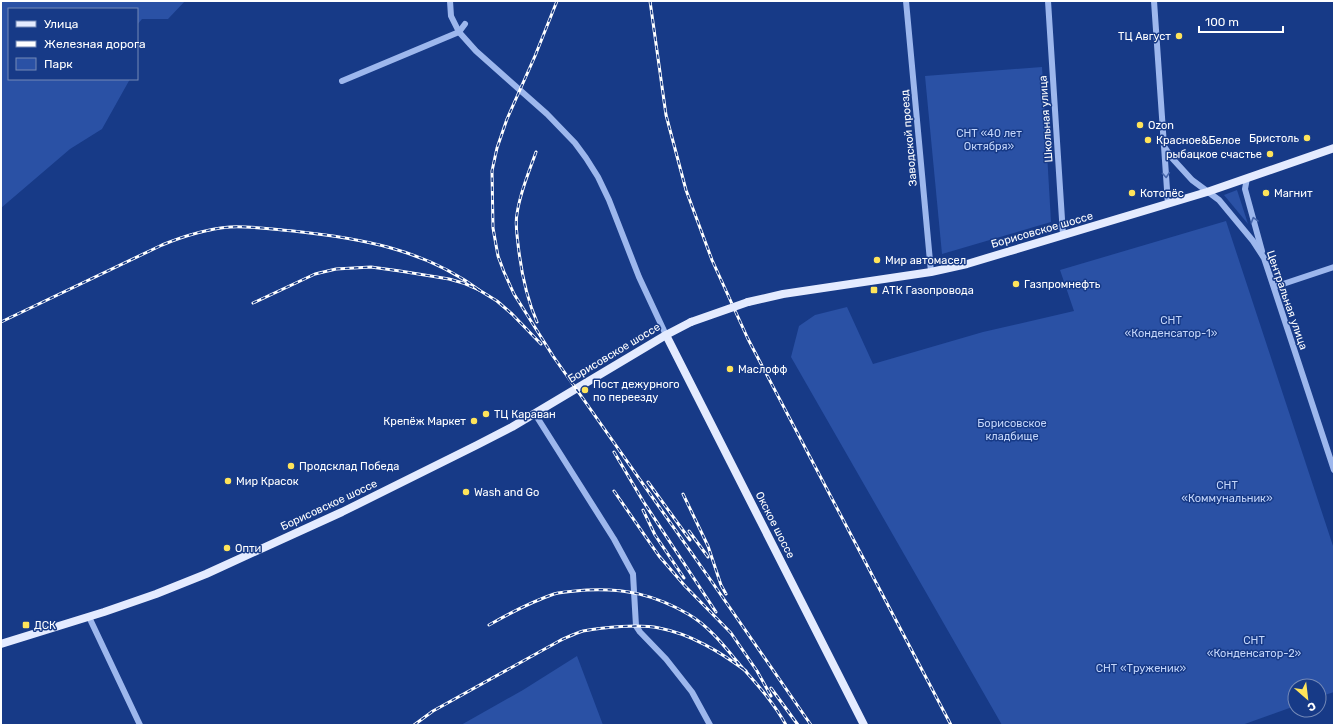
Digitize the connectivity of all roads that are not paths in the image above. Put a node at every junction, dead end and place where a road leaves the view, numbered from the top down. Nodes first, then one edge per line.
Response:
1 (450, 1) edge
2 (906, 1) edge
3 (1048, 1) edge
4 (1154, 1) edge
5 (465, 24) dead end
6 (459, 32) junction
7 (342, 81) dead end
8 (1164, 146) junction
9 (1334, 148) edge
10 (1248, 178) junction
11 (1207, 192) junction
12 (1168, 204) junction
13 (1063, 236) junction
14 (1264, 258) junction
15 (1334, 267) edge
16 (931, 272) junction
17 (1274, 287) junction
18 (666, 335) junction
19 (535, 414) junction
20 (1334, 470) edge
21 (89, 617) junction
22 (1, 644) edge
23 (140, 725) edge
24 (710, 725) edge
25 (864, 725) edge

1 - 6 street
2 - 16 street, Заводской проезд
3 - 13 street, Школьная улица
4 - 8 street
5 - 6 street
6 - 7 street
6 - 18 street
8 - 11 street, Центральная улица
8 -> 12 street
9 - 10 main road, Борисовское шоссе
10 - 11 main road, Борисовское шоссе
14 -> 10 street
11 - 12 main road, Борисовское шоссе
11 - 14 street, Центральная улица
12 - 13 main road, Борисовское шоссе
13 - 16 main road, Борисовское шоссе
14 - 17 street, Центральная улица
15 - 17 street
16 - 18 main road, Борисовское шоссе, bridge
17 - 20 street, Центральная улица
18 - 19 main road, Борисовское шоссе
18 - 25 main road, Окское шоссе
19 - 21 main road, Борисовское шоссе
19 - 24 street
21 - 22 main road, Борисовское шоссе
21 - 23 street

